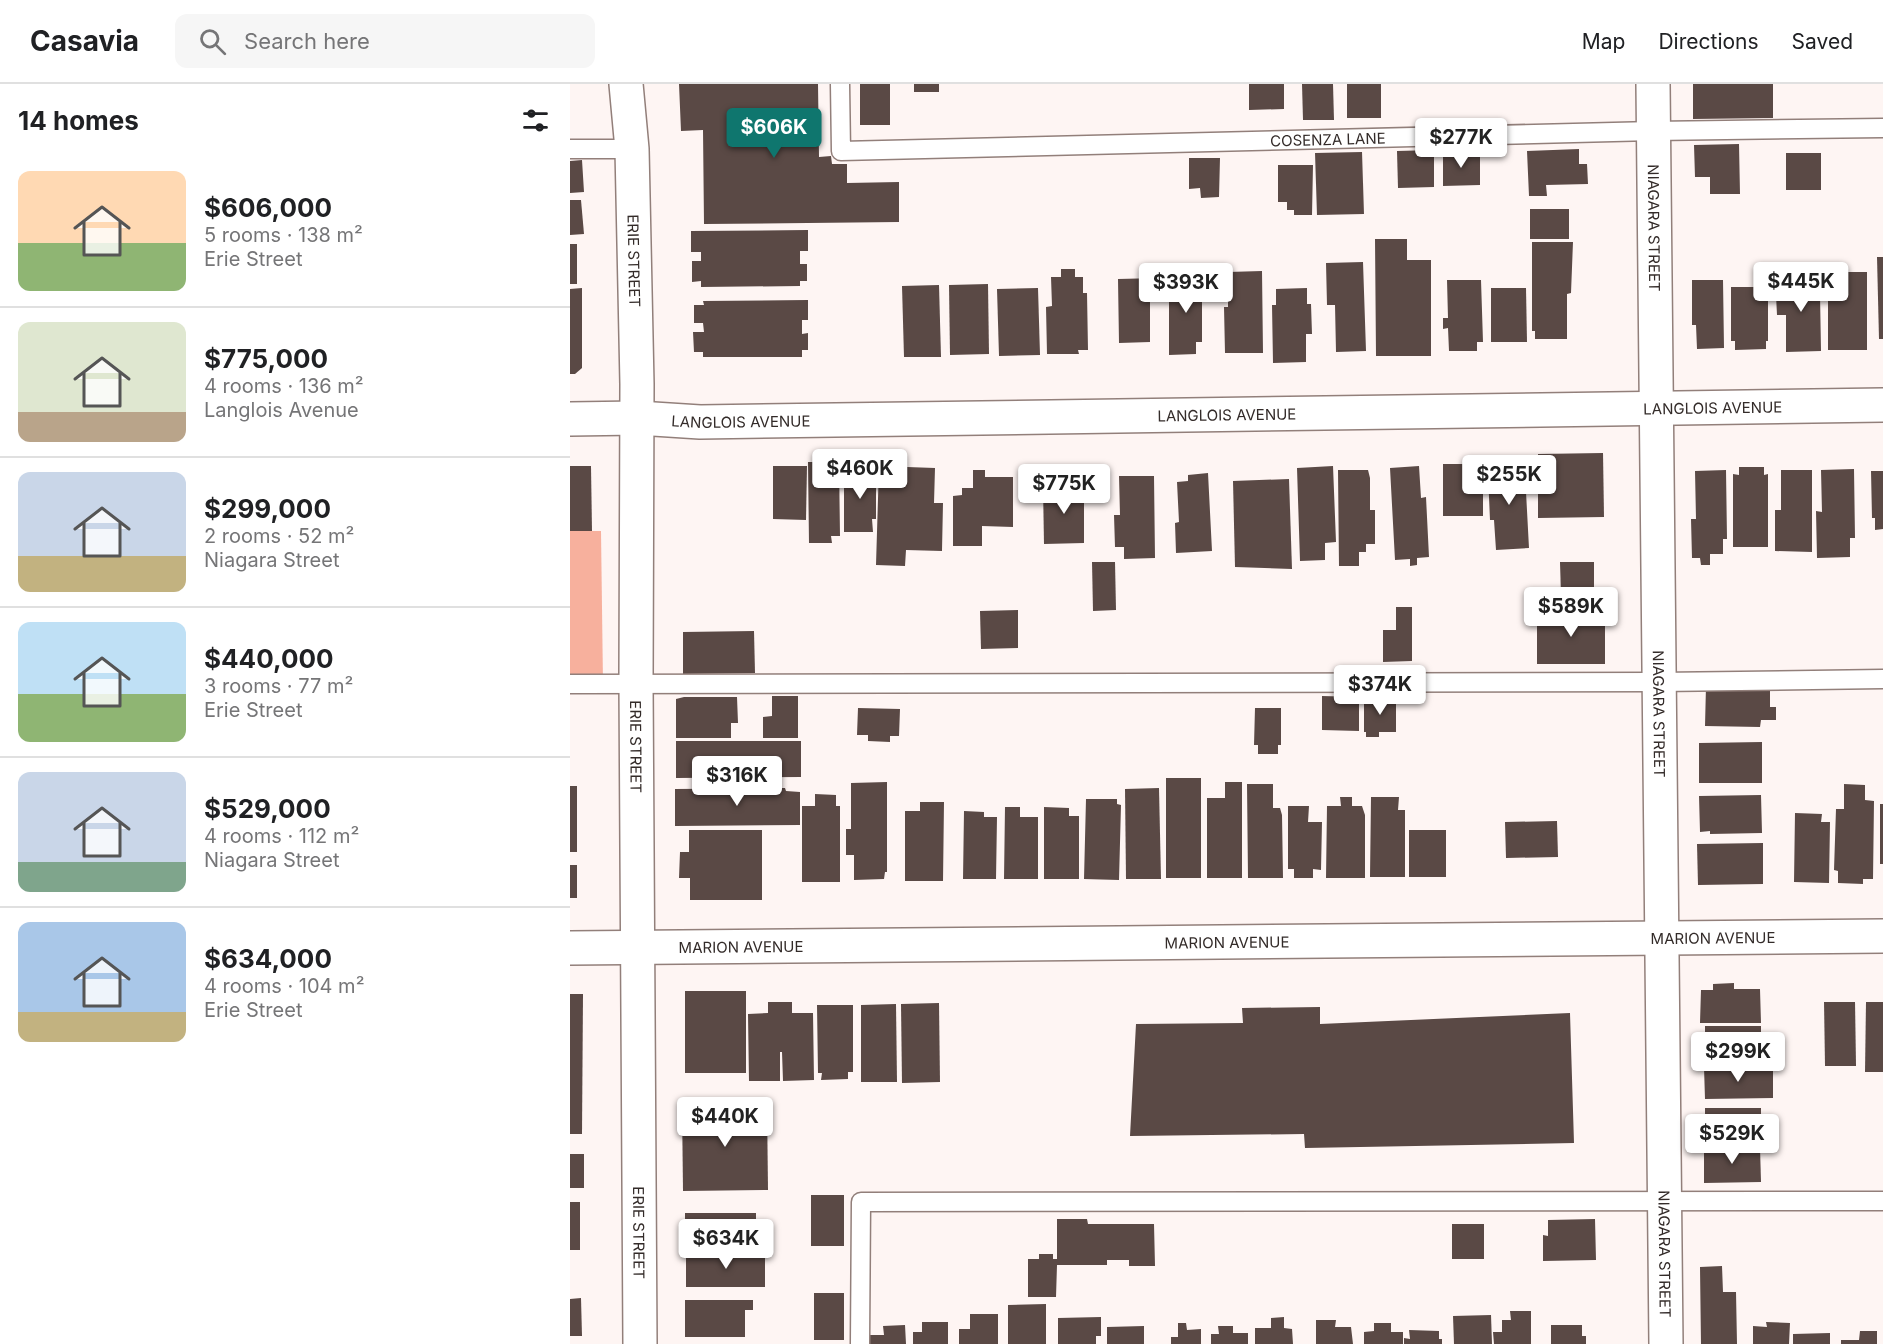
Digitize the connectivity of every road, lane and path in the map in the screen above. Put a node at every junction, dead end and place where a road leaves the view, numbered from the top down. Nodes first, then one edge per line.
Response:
1 (626, 84) edge
2 (638, 84) edge
3 (840, 84) edge
4 (1653, 84) edge
5 (1883, 128) edge
6 (1653, 131) junction
7 (632, 148) junction
8 (570, 149) edge
9 (1883, 405) edge
10 (1656, 408) junction
11 (638, 418) junction
12 (570, 419) edge
13 (1883, 679) edge
14 (1659, 682) junction
15 (636, 683) junction
16 (570, 684) edge
17 (1883, 936) edge
18 (1661, 938) junction
19 (570, 948) edge
20 (638, 948) junction
21 (1664, 1201) junction
22 (1883, 1201) edge
23 (640, 1344) edge
24 (860, 1344) edge
25 (1666, 1344) edge

1 - 7 street, ERIE STREET
2 - 7 street, ERIE STREET
3 - 6 lane, COSENZA LANE
4 - 6 street, NIAGARA STREET
5 - 6 lane, COSENZA LANE
6 - 10 street, NIAGARA STREET
7 - 8 lane
7 - 11 street, ERIE STREET
9 - 10 street, LANGLOIS AVENUE
10 - 11 street, LANGLOIS AVENUE
10 - 14 street, NIAGARA STREET
11 - 12 street, LANGLOIS AVENUE
11 - 15 street, ERIE STREET
13 - 14 lane
14 - 15 lane
14 - 18 street, NIAGARA STREET
15 - 16 lane
15 - 20 street, ERIE STREET
17 - 18 street, MARION AVENUE
18 - 20 street, MARION AVENUE
18 - 21 street, NIAGARA STREET
19 - 20 street, MARION AVENUE
20 - 23 street, ERIE STREET
21 - 22 lane
21 - 24 lane
21 - 25 street, NIAGARA STREET

